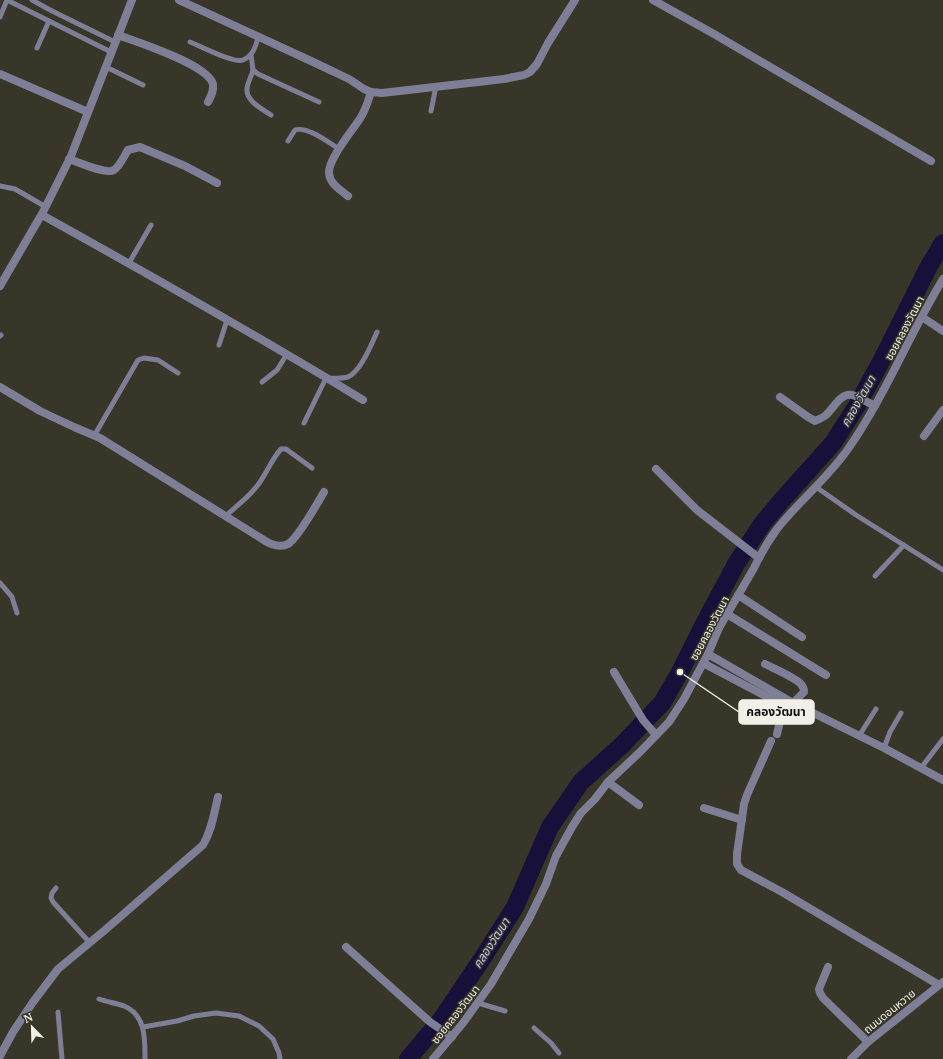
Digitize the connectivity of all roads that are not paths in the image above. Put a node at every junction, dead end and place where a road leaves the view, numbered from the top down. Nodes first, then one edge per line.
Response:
1 (7, 0) edge
2 (32, 0) edge
3 (132, 0) edge
4 (179, 0) edge
5 (575, 0) edge
6 (653, 0) edge
7 (0, 16) edge
8 (49, 21) junction
9 (258, 37) junction
10 (117, 39) junction
11 (190, 42) dead end
12 (37, 48) dead end
13 (111, 52) junction
14 (250, 55) junction
15 (106, 67) junction
16 (253, 70) junction
17 (0, 74) edge
18 (143, 85) dead end
19 (436, 86) junction
20 (371, 92) junction
21 (208, 102) dead end
22 (319, 102) dead end
23 (431, 111) dead end
24 (88, 112) junction
25 (271, 115) dead end
26 (288, 141) dead end
27 (339, 148) junction
28 (69, 159) junction
29 (931, 161) dead end
30 (217, 183) dead end
31 (0, 186) edge
32 (348, 196) dead end
33 (46, 207) junction
34 (42, 215) junction
35 (151, 226) dead end
36 (129, 263) junction
37 (943, 280) edge
38 (0, 286) edge
39 (922, 317) junction
40 (227, 320) junction
41 (943, 331) edge
42 (377, 332) dead end
43 (219, 345) dead end
44 (287, 354) junction
45 (178, 373) dead end
46 (326, 378) junction
47 (262, 382) dead end
48 (0, 387) edge
49 (780, 397) dead end
50 (363, 400) dead end
51 (875, 406) junction
52 (943, 410) edge
53 (304, 424) dead end
54 (94, 436) junction
55 (924, 436) dead end
56 (312, 468) dead end
57 (656, 469) dead end
58 (816, 487) junction
59 (324, 492) dead end
60 (226, 516) junction
61 (904, 545) junction
62 (758, 558) junction
63 (943, 570) edge
64 (875, 576) dead end
65 (0, 583) edge
66 (738, 595) junction
67 (17, 613) dead end
68 (727, 614) junction
69 (802, 637) dead end
70 (708, 654) junction
71 (703, 663) junction
72 (765, 664) dead end
73 (614, 672) dead end
74 (826, 675) dead end
75 (793, 702) junction
76 (876, 709) dead end
77 (901, 713) dead end
78 (654, 733) junction
79 (777, 734) dead end
80 (859, 736) junction
81 (943, 739) edge
82 (771, 741) dead end
83 (884, 748) junction
84 (921, 768) junction
85 (942, 777) edge
86 (608, 782) junction
87 (218, 797) dead end
88 (639, 805) dead end
89 (704, 808) dead end
90 (742, 820) junction
91 (56, 888) dead end
92 (90, 943) junction
93 (346, 947) dead end
94 (828, 967) dead end
95 (941, 983) edge
96 (99, 999) dead end
97 (478, 1003) junction
98 (58, 1012) dead end
99 (505, 1012) dead end
100 (143, 1027) junction
101 (534, 1028) dead end
102 (452, 1037) junction
103 (868, 1042) junction
104 (3, 1044) edge
105 (559, 1053) dead end
106 (0, 1056) edge
107 (62, 1059) edge
108 (145, 1059) edge
109 (280, 1059) edge
110 (433, 1059) edge
111 (851, 1059) edge

1 - 7 lane
1 - 8 lane
2 - 10 lane
3 - 10 street
4 - 9 street
5 - 19 street
6 - 29 street
8 - 12 lane
8 - 13 lane
9 - 14 lane
9 - 20 street
10 - 13 street
10 - 21 street
11 - 14 lane
13 - 15 street
14 - 16 lane
15 - 18 lane
15 - 24 street
16 - 22 lane
16 - 25 lane
17 - 24 street
19 - 20 street
19 - 23 lane
20 - 27 street
24 - 28 street
26 - 27 lane
27 - 32 street
28 - 30 street
28 - 33 street
31 - 33 lane
33 - 34 street
34 - 36 street
34 - 38 street
35 - 36 lane
36 - 40 street
37 - 39 street, ซอยคลองวัฒนา
39 - 41 street
39 - 51 street, ซอยคลองวัฒนา
40 - 43 lane
40 - 44 street
42 - 46 lane
44 - 46 street
44 - 47 lane
45 - 54 lane
46 - 50 street
46 - 53 lane
48 - 54 street
49 - 51 street
51 - 58 street, ซอยคลองวัฒนา
52 - 55 street
54 - 60 street
56 - 60 lane
57 - 62 street
58 - 61 lane
58 - 62 street, ซอยคลองวัฒนา
59 - 60 street
61 - 63 lane
61 - 64 lane
62 - 66 street, ซอยคลองวัฒนา
65 - 67 lane
66 - 68 street, ซอยคลองวัฒนา
66 - 69 street
68 - 70 street, ซอยคลองวัฒนา
68 - 74 street
70 - 71 street, ซอยคลองวัฒนา
70 - 75 street
71 - 78 street, ซอยคลองวัฒนา
71 - 79 street
72 - 75 street
73 - 78 street
75 - 80 street
76 - 80 lane
77 - 83 lane
78 - 86 street, ซอยคลองวัฒนา
80 - 83 street
81 - 84 lane
82 - 90 street
83 - 84 street
84 - 85 street
86 - 88 street
86 - 97 street, ซอยคลองวัฒนา
87 - 92 street
89 - 90 street
90 - 95 street
91 - 92 lane
92 - 104 street
93 - 102 street
94 - 103 street
95 - 103 street, ถนนดอนหวาย
96 - 100 lane
97 - 99 lane
97 - 102 street, ซอยคลองวัฒนา
98 - 107 lane
100 - 108 lane
100 - 109 lane
101 - 105 lane
102 - 110 street, ซอยคลองวัฒนา
103 - 111 street, ถนนดอนหวาย
104 - 106 street

